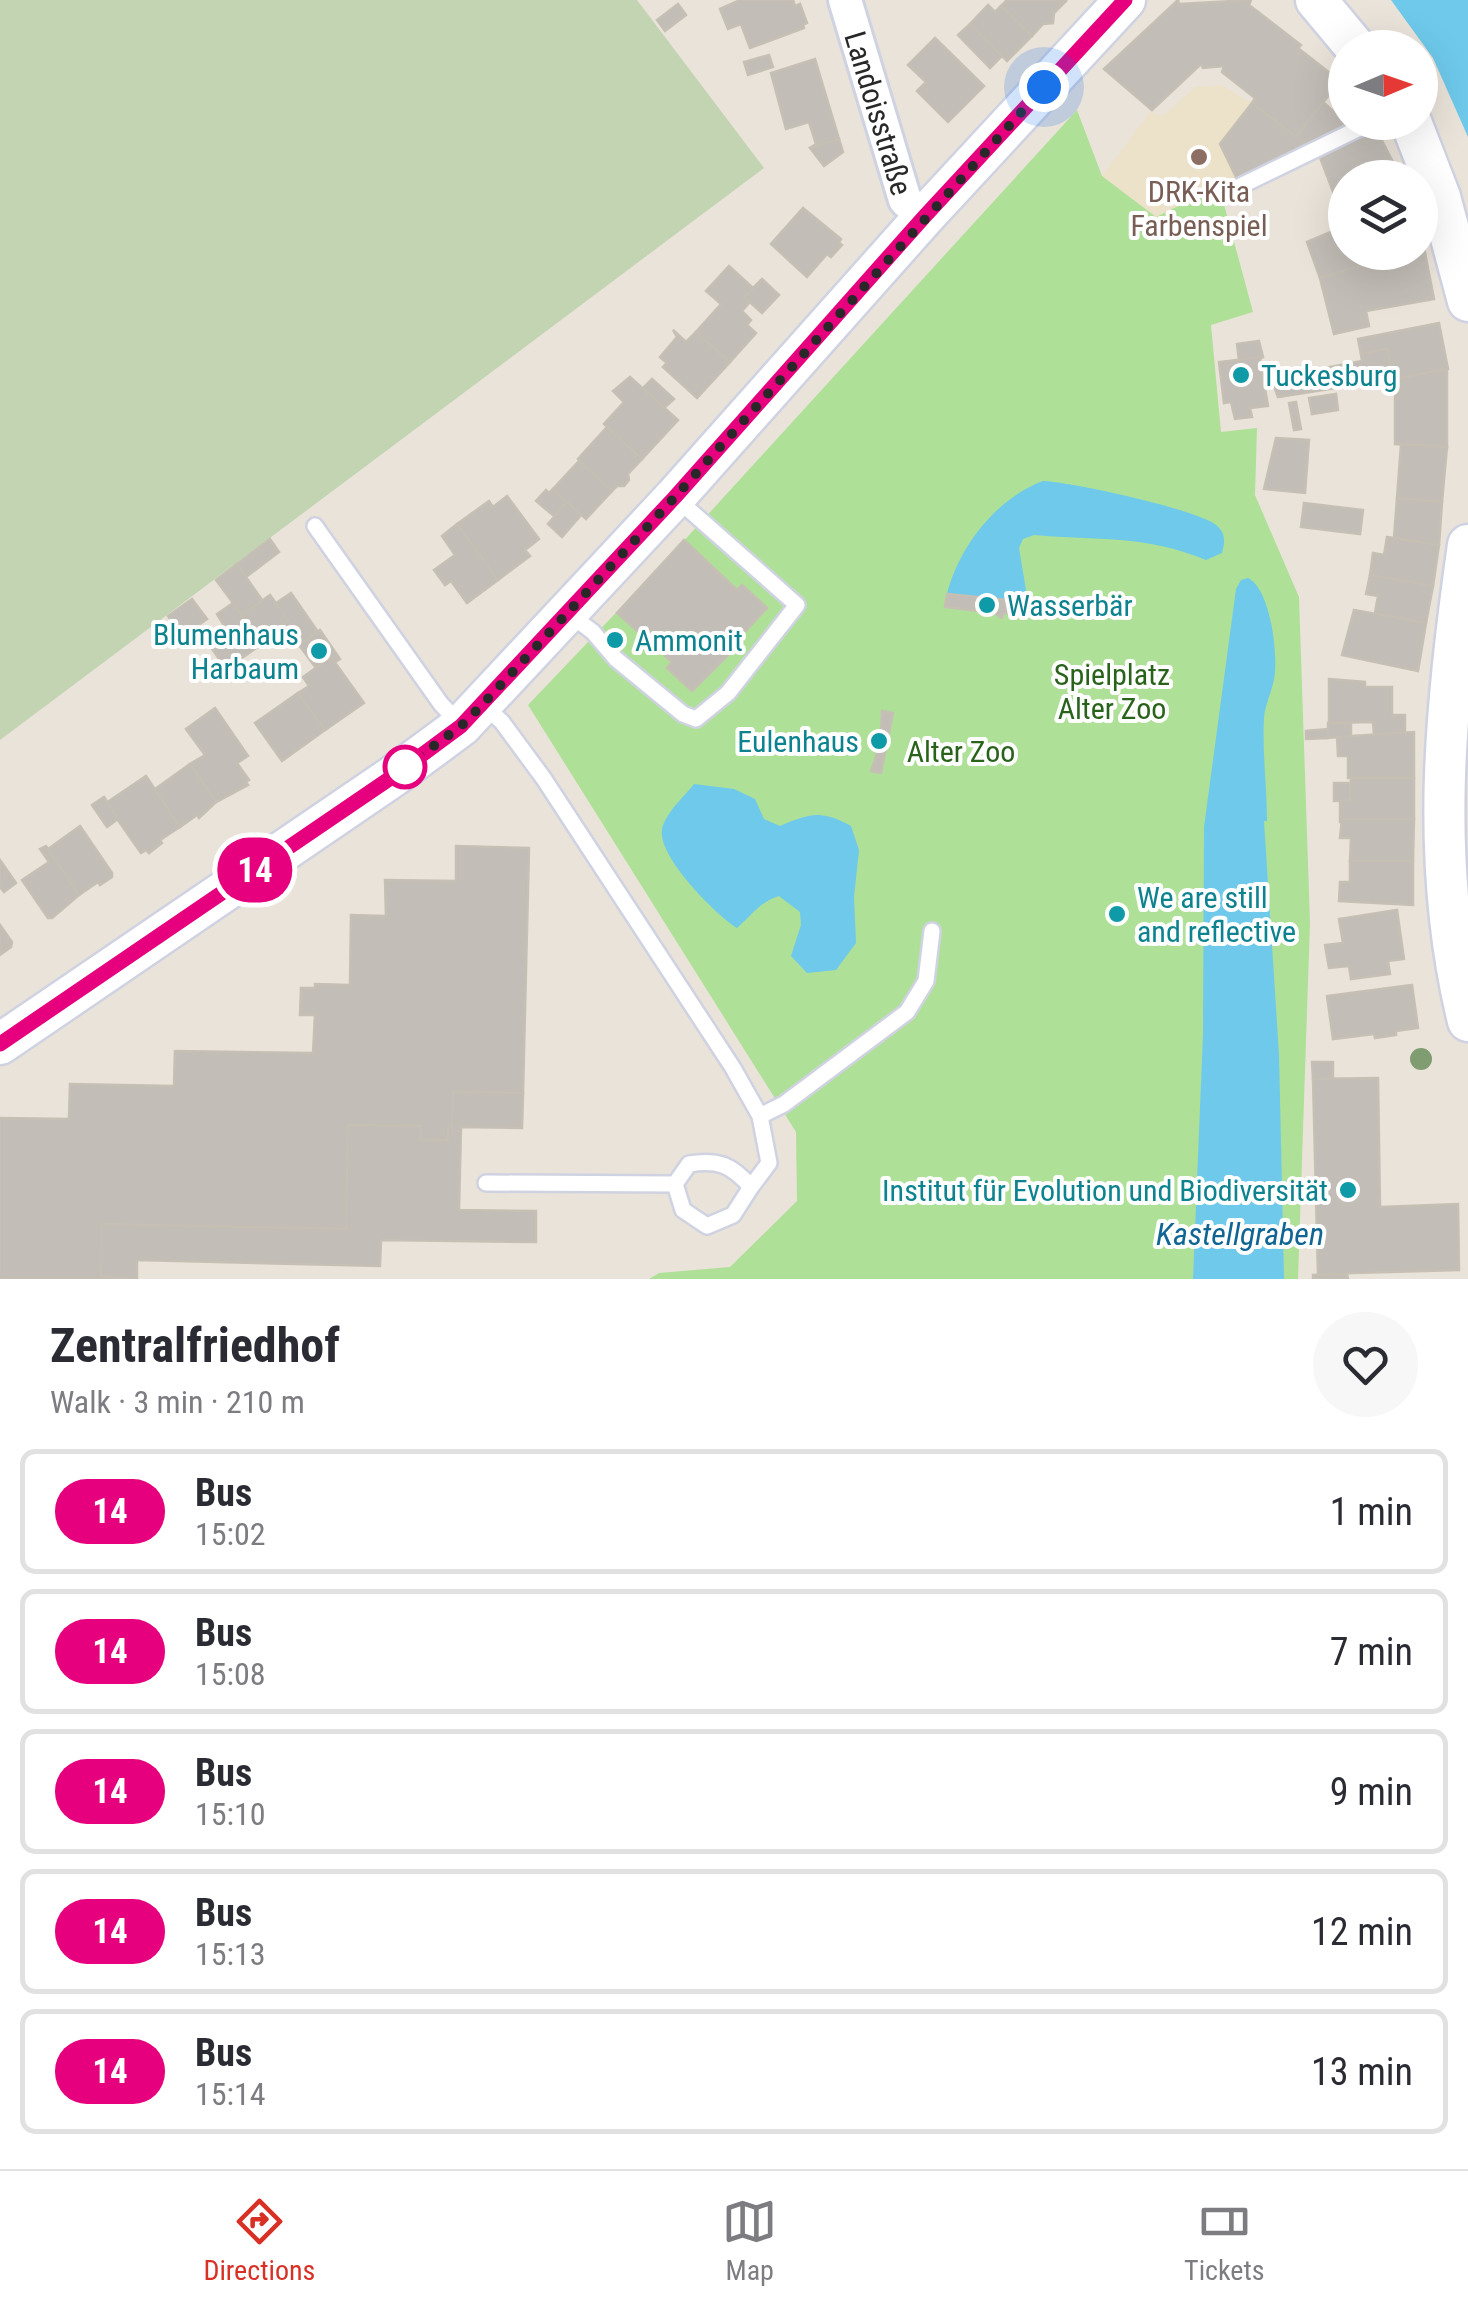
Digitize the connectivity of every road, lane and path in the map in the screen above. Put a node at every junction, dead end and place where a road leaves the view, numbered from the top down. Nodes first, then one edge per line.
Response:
1 (844, 0) edge
2 (1125, 0) edge
3 (1316, 0) edge
4 (1341, 30) edge
5 (1335, 140) edge
6 (1418, 140) edge
7 (1222, 195) dead end
8 (924, 217) junction
9 (1468, 300) edge
10 (675, 497) junction
11 (315, 526) dead end
12 (1468, 545) edge
13 (568, 613) junction
14 (472, 715) junction
15 (932, 932) dead end
16 (1468, 1021) edge
17 (0, 1044) edge
18 (760, 1116) junction
19 (486, 1183) dead end
20 (676, 1184) junction
21 (751, 1187) junction

1 - 8 street, Landoisstraße
2 - 8 street
3 - 4 street
5 - 7 lane
6 - 9 street
8 - 10 street
10 - 13 street
10 - 13 lane
11 - 14 lane
12 - 16 street
13 - 14 street
14 - 17 street
14 - 18 lane
15 - 18 lane
18 - 21 lane
19 - 20 lane
20 - 21 lane
20 - 21 lane

